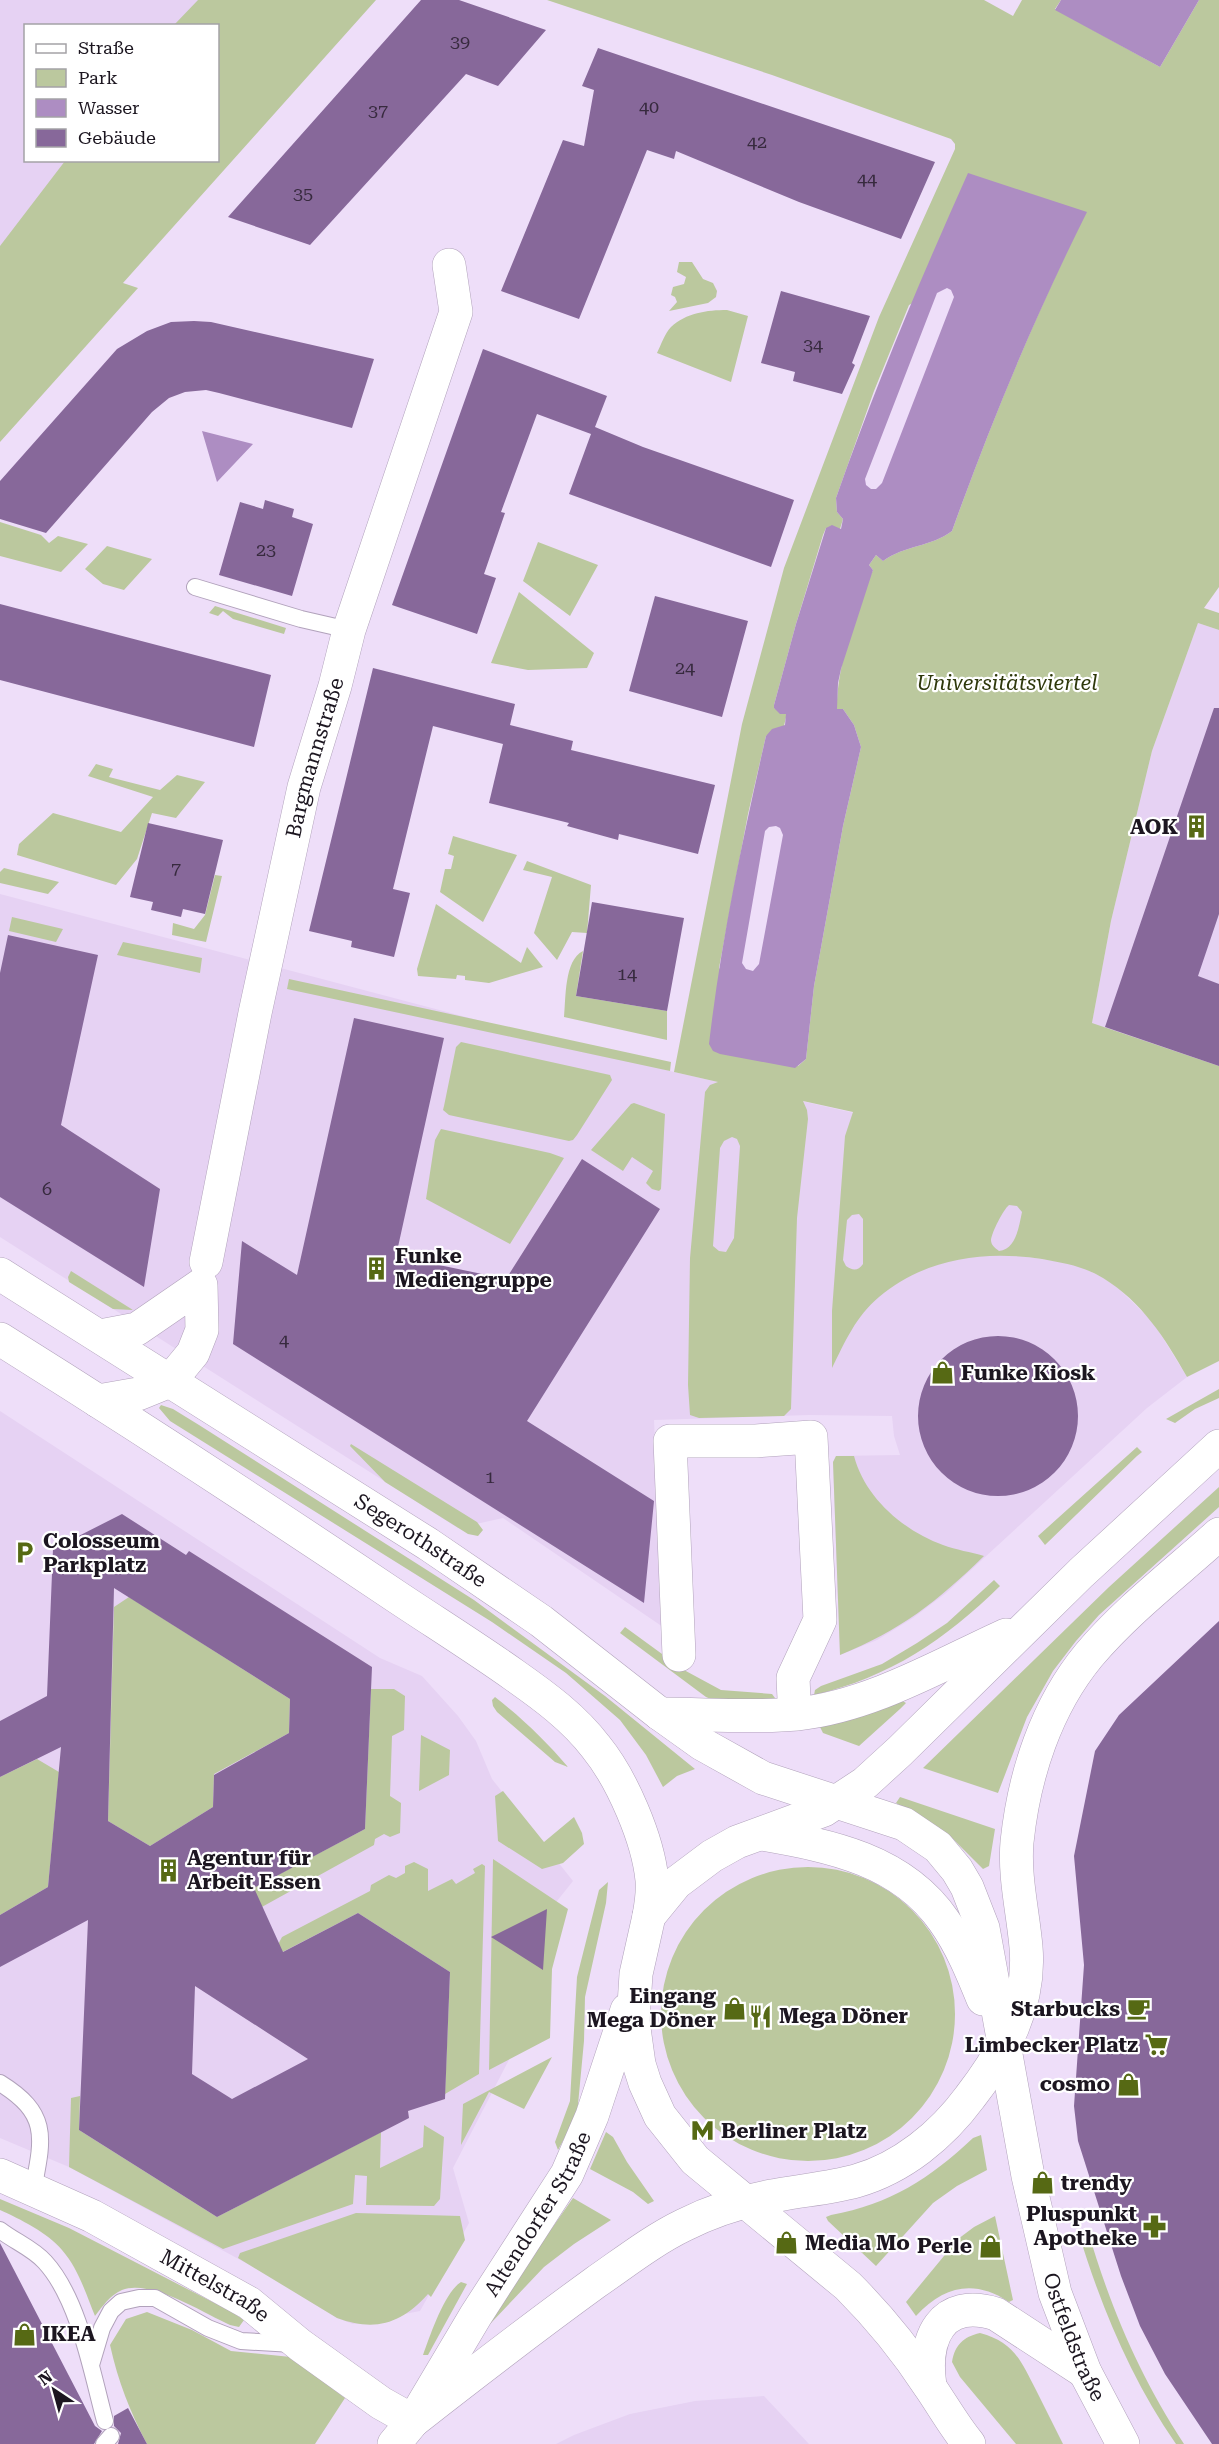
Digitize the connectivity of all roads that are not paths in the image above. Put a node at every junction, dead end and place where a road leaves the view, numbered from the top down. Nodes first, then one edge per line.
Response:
1 (448, 265) dead end
2 (195, 587) dead end
3 (349, 630) junction
4 (206, 1262) dead end
5 (0, 1274) edge
6 (100, 1336) junction
7 (0, 1340) edge
8 (170, 1381) junction
9 (98, 1401) junction
10 (1219, 1446) edge
11 (1219, 1533) edge
12 (1027, 1625) junction
13 (679, 1654) dead end
14 (794, 1699) dead end
15 (660, 1714) junction
16 (838, 1802) junction
17 (759, 1834) junction
18 (649, 1917) junction
19 (634, 1994) junction
20 (1004, 2048) junction
21 (0, 2083) edge
22 (0, 2175) edge
23 (33, 2190) junction
24 (746, 2201) junction
25 (2, 2233) edge
26 (300, 2344) junction
27 (91, 2366) junction
28 (1085, 2372) junction
29 (930, 2386) junction
30 (403, 2433) edge
31 (107, 2434) edge
32 (969, 2444) edge
33 (1123, 2444) edge

1 - 3 main road, Bargmannstraße
2 - 3 lane
3 - 4 main road, Bargmannstraße
5 - 6 main road, Segerothstraße
6 - 8 main road, Segerothstraße
6 - 8 main road
7 - 9 main road
8 - 9 main road
8 - 15 main road, Segerothstraße
9 - 18 main road
10 - 12 main road
11 - 20 main road
12 - 15 main road
12 - 16 main road
13 - 14 main road
15 - 16 main road, Segerothstraße
16 - 17 main road
16 - 20 main road, Segerothstraße
17 - 18 main road
17 - 20 main road
18 - 19 main road
19 - 24 main road
19 - 30 main road, Altendorfer Straße
20 - 24 main road
20 - 28 main road, Ostfeldstraße
21 - 23 lane
22 - 23 main road, Mittelstraße
23 - 26 main road, Mittelstraße
24 - 29 main road
24 - 30 main road
25 - 27 lane
26 - 27 lane
26 - 30 main road, Mittelstraße
27 - 31 lane
28 - 29 main road
28 - 33 main road, Ostfeldstraße
29 - 32 main road

